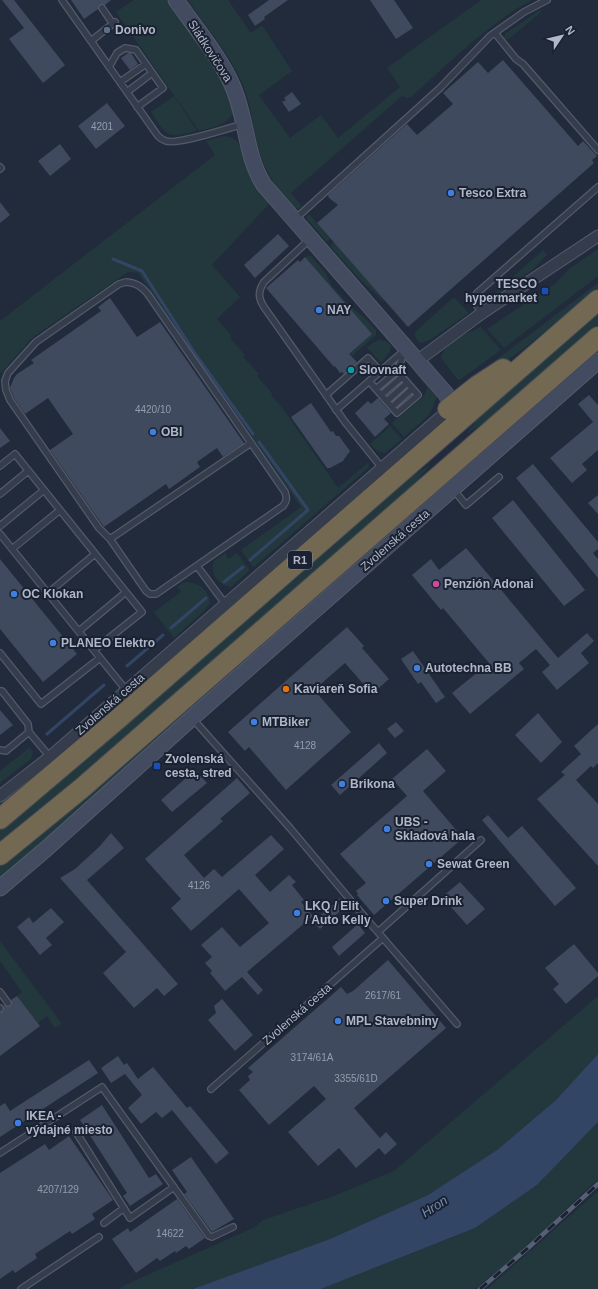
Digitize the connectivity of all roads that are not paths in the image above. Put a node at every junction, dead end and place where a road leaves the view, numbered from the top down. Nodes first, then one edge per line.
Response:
1 (62, 0) edge
2 (176, 0) edge
3 (547, 0) edge
4 (102, 8) dead end
5 (495, 33) junction
6 (90, 41) junction
7 (146, 64) junction
8 (109, 67) junction
9 (152, 73) junction
10 (120, 82) junction
11 (126, 92) junction
12 (138, 107) junction
13 (243, 124) junction
14 (598, 150) edge
15 (598, 187) edge
16 (294, 220) junction
17 (598, 236) edge
18 (310, 239) junction
19 (598, 300) edge
20 (482, 313) junction
21 (598, 337) edge
22 (406, 349) junction
23 (532, 357) junction
24 (417, 361) junction
25 (598, 361) edge
26 (380, 371) junction
27 (397, 371) junction
28 (402, 377) junction
29 (368, 381) junction
30 (407, 383) junction
31 (376, 389) junction
32 (326, 395) junction
33 (381, 395) junction
34 (387, 401) junction
35 (447, 401) junction
36 (336, 410) junction
37 (251, 443) junction
38 (0, 466) edge
39 (382, 468) junction
40 (28, 471) junction
41 (499, 477) dead end
42 (452, 489) junction
43 (44, 490) junction
44 (0, 494) edge
45 (60, 510) junction
46 (0, 526) edge
47 (0, 534) edge
48 (110, 538) junction
49 (12, 549) junction
50 (95, 554) junction
51 (197, 566) junction
52 (126, 592) junction
53 (48, 593) junction
54 (226, 605) junction
55 (78, 631) junction
56 (94, 650) junction
57 (0, 653) edge
58 (100, 658) junction
59 (126, 690) junction
60 (0, 691) edge
61 (192, 718) junction
62 (29, 732) junction
63 (0, 750) edge
64 (50, 757) junction
65 (0, 796) edge
66 (0, 819) edge
67 (481, 840) dead end
68 (0, 855) edge
69 (0, 888) edge
70 (378, 932) junction
71 (383, 938) junction
72 (0, 992) edge
73 (8, 1003) dead end
74 (457, 1024) dead end
75 (211, 1089) dead end
76 (76, 1132) dead end
77 (0, 1153) edge
78 (174, 1187) junction
79 (124, 1208) junction
80 (104, 1223) dead end
81 (233, 1227) dead end
82 (99, 1238) dead end
83 (21, 1289) edge

1 - 6 lane
2 - 13 main road, Sládkovičova
3 - 5 lane
4 - 6 lane
5 - 14 lane
5 - 16 lane
6 - 8 lane
7 - 8 lane
7 - 9 lane
7 - 10 lane
8 - 10 lane
9 - 11 lane
9 - 12 lane
10 - 11 lane
11 - 12 lane
12 - 13 lane
13 - 16 main road, Sládkovičova
15 - 20 lane
16 - 18 main road
17 - 20 street
18 - 22 main road
18 - 32 lane
19 - 23 highway, R1
20 - 24 street
21 - 68 highway, R1
22 - 24 main road
22 - 26 lane
22 - 27 lane
23 - 35 highway
23 - 66 highway, R1
24 - 35 main road
25 - 42 main road, Zvolenská cesta
26 - 29 lane
26 - 32 lane
27 - 28 lane
27 - 31 lane
28 - 30 lane
28 - 33 lane
29 - 31 lane
29 - 36 lane
30 - 34 lane
30 - 34 lane
31 - 33 lane
32 - 36 lane
33 - 34 lane
35 - 39 street, Zvolenská cesta
36 - 39 lane
37 - 48 lane
37 - 48 lane
37 - 51 lane
38 - 40 lane
39 - 54 street, Zvolenská cesta
40 - 43 lane
40 - 44 lane
41 - 42 lane
42 - 61 main road, Zvolenská cesta
43 - 45 lane
43 - 46 lane
45 - 49 lane
45 - 50 lane
47 - 49 lane
48 - 51 lane
49 - 53 lane
50 - 52 lane
50 - 53 lane
51 - 54 lane
52 - 55 lane
52 - 56 lane
53 - 55 lane
54 - 59 street, Zvolenská cesta
55 - 56 lane
56 - 58 lane
57 - 58 lane
58 - 59 lane
59 - 64 street, Zvolenská cesta
60 - 62 lane
61 - 69 main road, Zvolenská cesta
61 - 70 lane
62 - 63 lane
62 - 64 lane
64 - 65 street, Zvolenská cesta
67 - 70 lane
70 - 71 lane
71 - 74 lane
71 - 75 lane, Zvolenská cesta
72 - 73 lane
76 - 79 lane
77 - 78 lane
78 - 79 lane
78 - 81 lane
79 - 80 lane
82 - 83 lane

